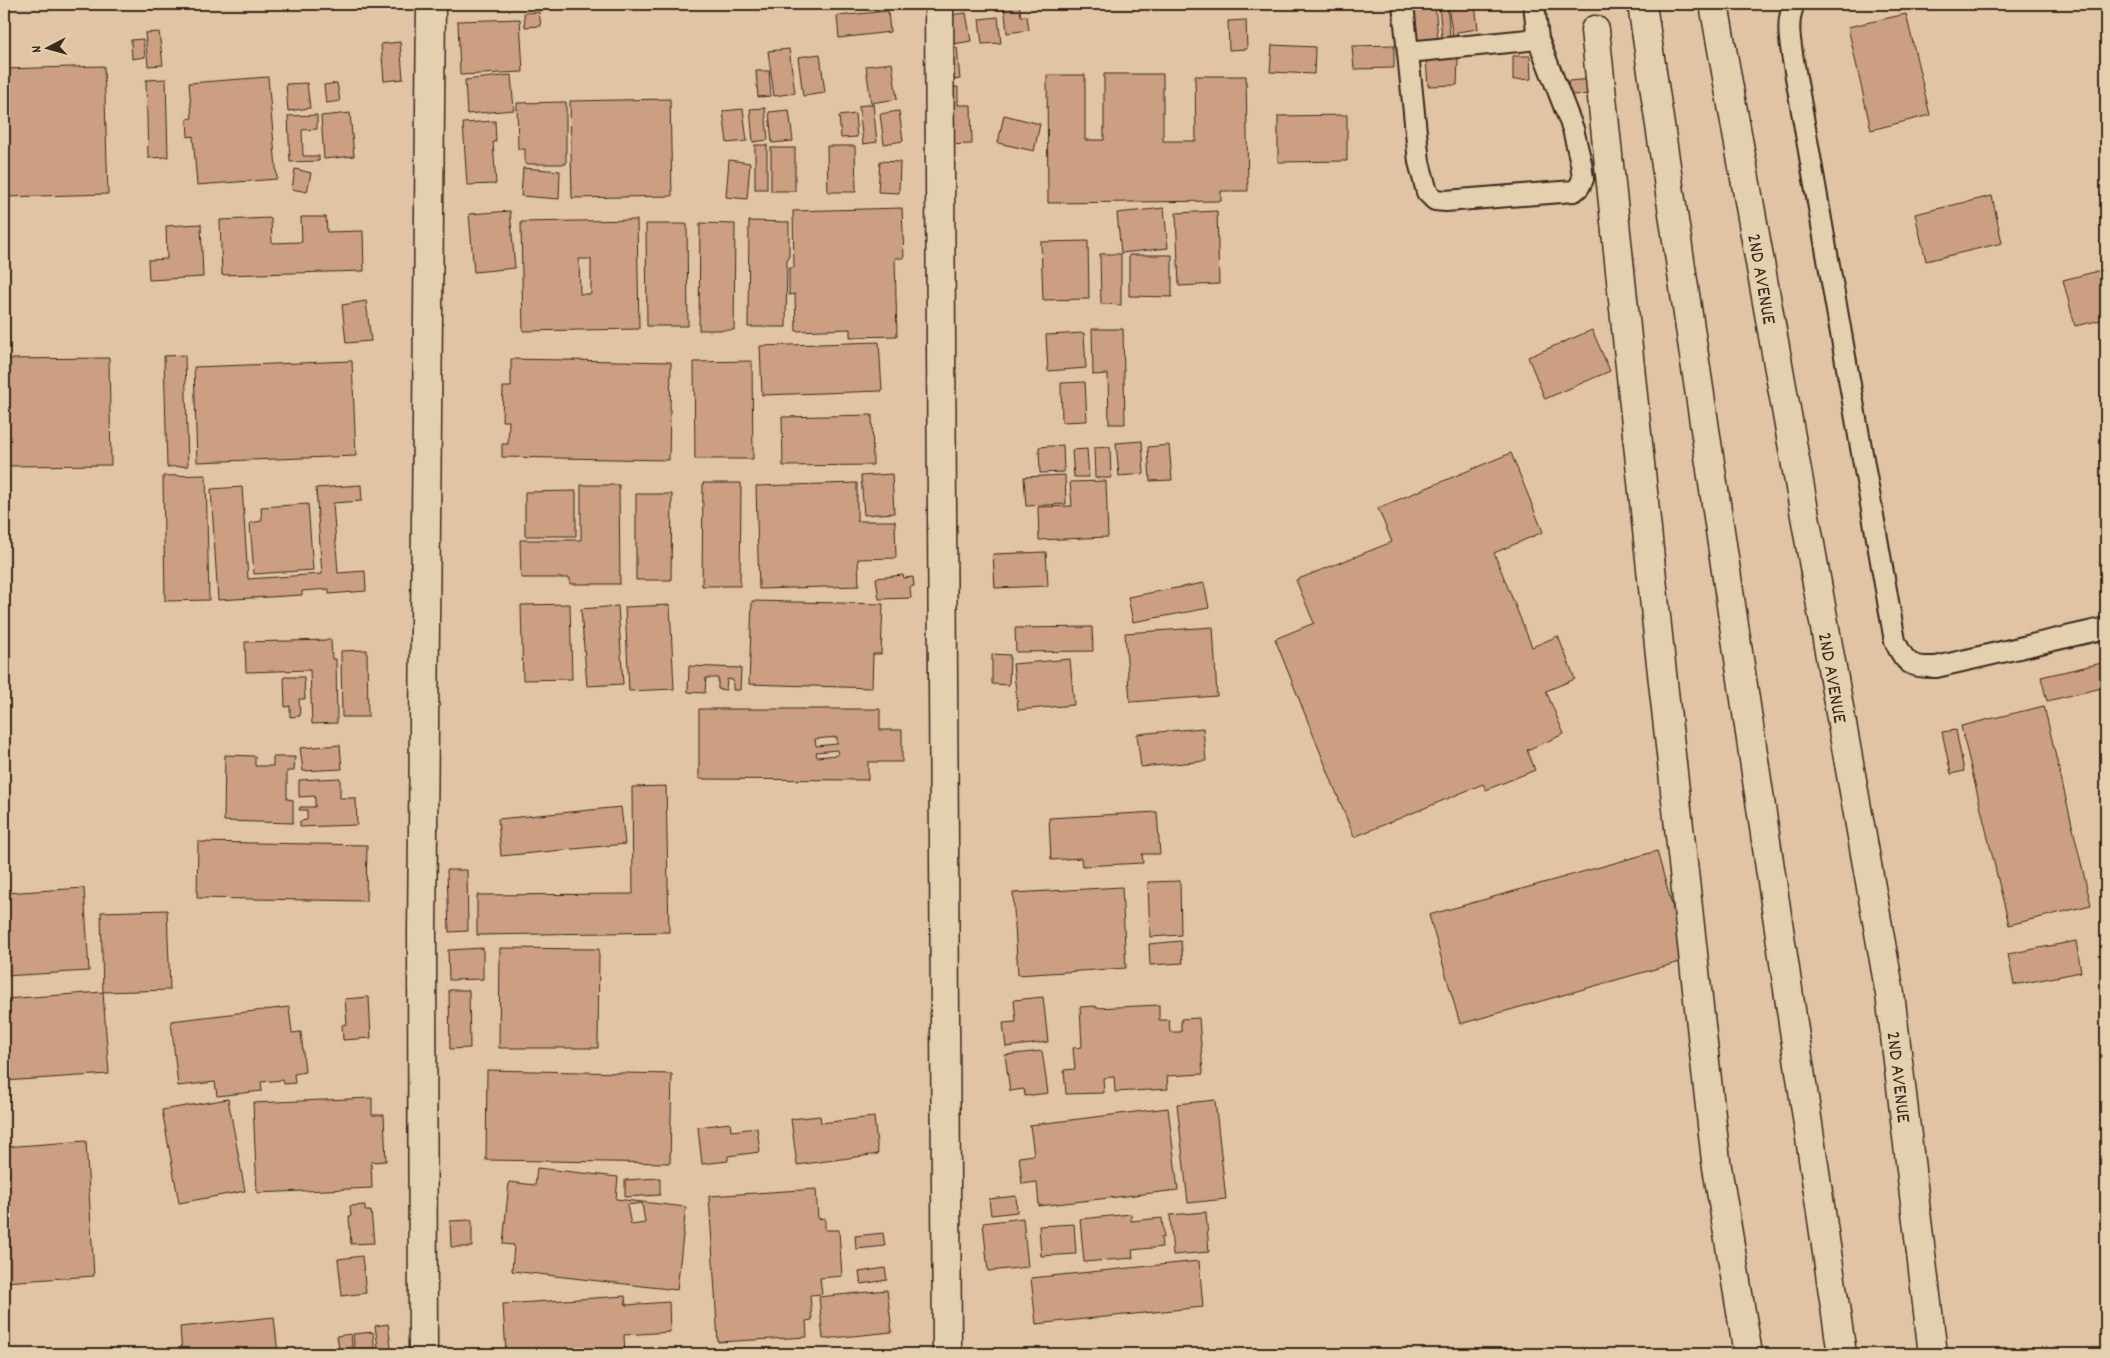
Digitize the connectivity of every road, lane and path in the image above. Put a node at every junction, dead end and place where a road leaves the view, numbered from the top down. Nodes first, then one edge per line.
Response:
1 (431, 4) edge
2 (939, 4) edge
3 (1402, 4) edge
4 (1534, 4) edge
5 (1642, 4) edge
6 (1714, 4) edge
7 (1794, 4) edge
8 (1595, 30) dead end
9 (1538, 39) junction
10 (1408, 52) junction
11 (1610, 177) junction
12 (1583, 179) junction
13 (2106, 628) edge
14 (423, 1354) edge
15 (947, 1354) edge
16 (1748, 1354) edge
17 (1842, 1354) edge
18 (1933, 1354) edge

1 - 14 street
2 - 15 street
3 - 10 lane
4 - 9 lane
5 - 17 street
6 - 18 street, 2ND AVENUE
7 - 13 lane
8 - 11 street
9 - 10 lane
9 - 12 lane
10 - 12 lane
11 - 12 lane
11 - 16 street

